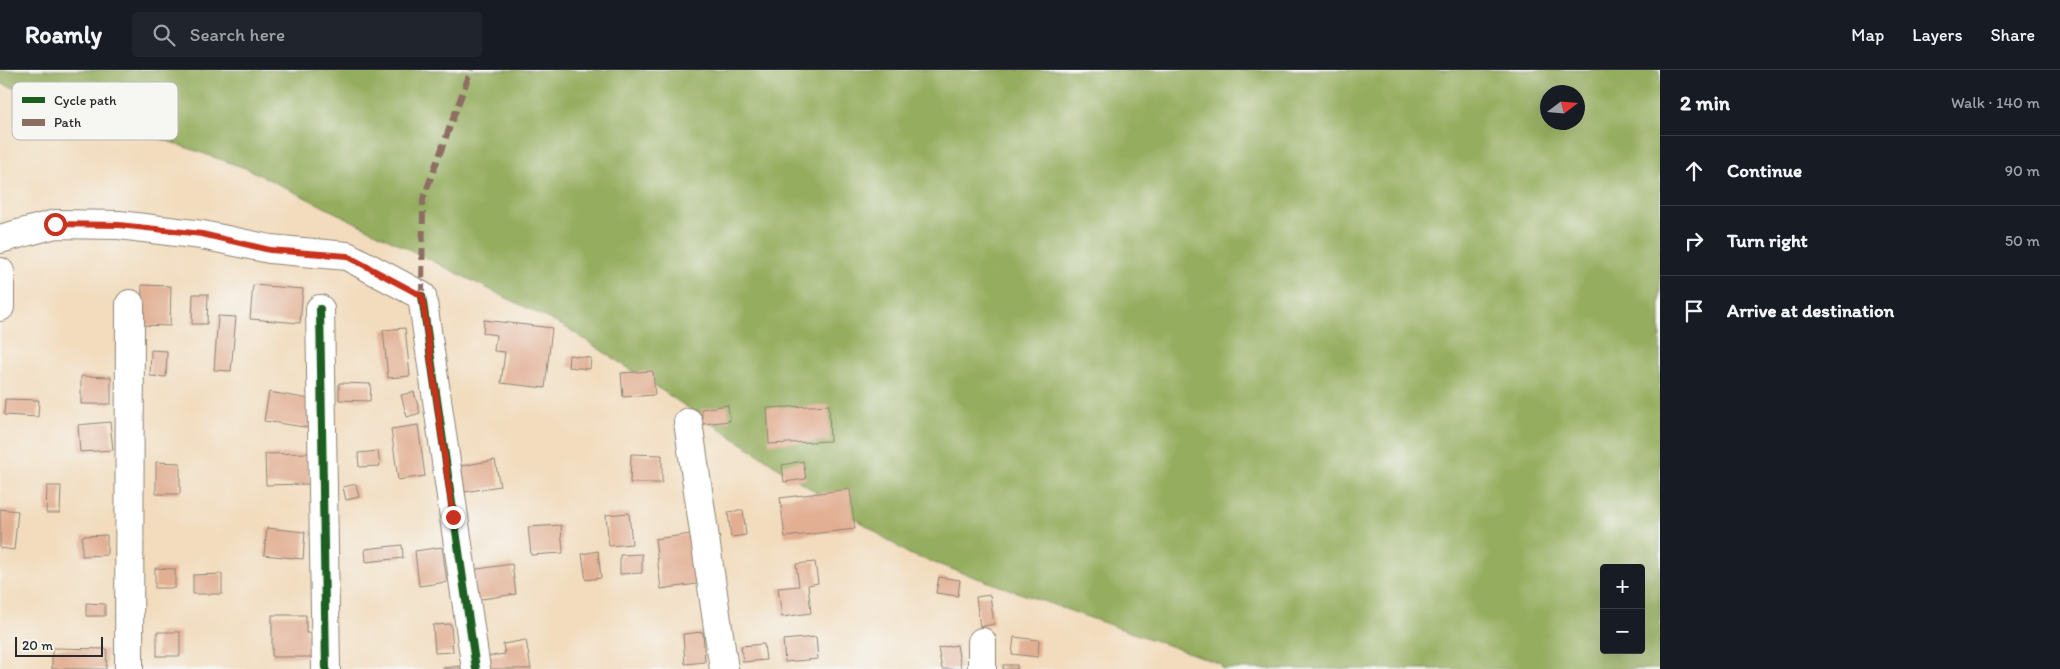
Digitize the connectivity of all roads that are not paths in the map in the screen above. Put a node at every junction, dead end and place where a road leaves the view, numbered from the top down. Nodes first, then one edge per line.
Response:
1 (0, 239) edge
2 (0, 272) edge
3 (130, 304) dead end
4 (0, 307) edge
5 (320, 309) dead end
6 (688, 422) dead end
7 (982, 642) dead end
8 (129, 669) edge
9 (326, 669) edge
10 (476, 669) edge
11 (724, 669) edge
12 (982, 669) edge

1 - 10 street
2 - 4 street
3 - 8 street
5 - 9 street
6 - 11 street
7 - 12 street

